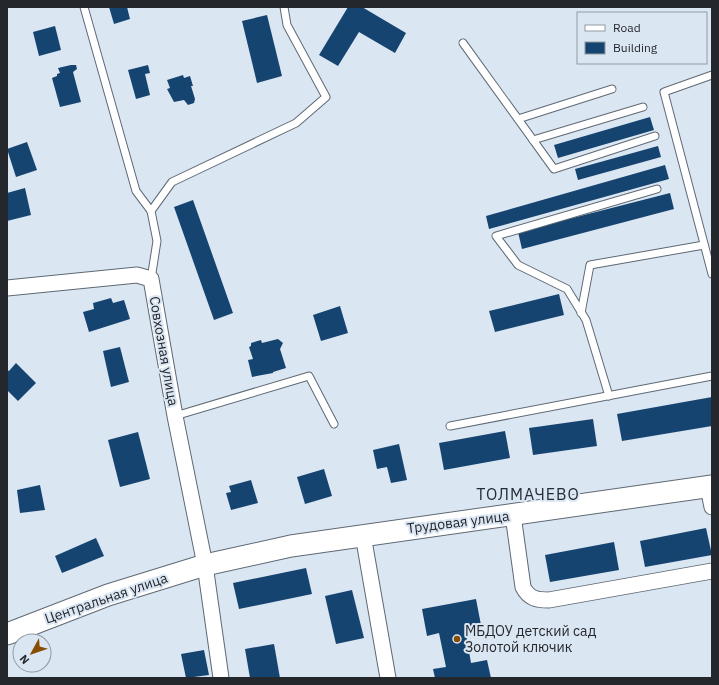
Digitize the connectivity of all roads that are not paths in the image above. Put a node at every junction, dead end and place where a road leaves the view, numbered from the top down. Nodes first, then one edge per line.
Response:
1 (84, 7) edge
2 (284, 7) edge
3 (463, 43) dead end
4 (712, 75) edge
5 (612, 89) dead end
6 (642, 107) dead end
7 (518, 119) junction
8 (656, 136) dead end
9 (533, 140) junction
10 (657, 189) dead end
11 (151, 211) junction
12 (704, 245) junction
13 (712, 274) edge
14 (151, 279) junction
15 (7, 288) edge
16 (581, 312) junction
17 (712, 376) edge
18 (609, 396) junction
19 (175, 416) junction
20 (334, 424) dead end
21 (450, 426) dead end
22 (710, 486) edge
23 (712, 507) edge
24 (513, 515) junction
25 (363, 535) junction
26 (205, 565) junction
27 (712, 571) edge
28 (7, 634) edge
29 (221, 678) edge
30 (388, 678) edge

1 - 11 lane
2 - 11 lane
3 - 7 lane
4 - 12 lane
5 - 7 lane
6 - 9 lane
7 - 9 lane
8 - 9 lane
10 - 16 lane
11 - 14 lane
12 - 13 lane
12 - 16 lane
14 - 15 street, Совхозная улица
14 - 19 street, Совхозная улица
16 - 18 lane
17 - 18 lane
18 - 21 lane
19 - 20 lane
19 - 26 street, Совхозная улица
22 - 23 street
22 - 24 street, Трудовая улица
24 - 25 street, Трудовая улица
24 - 27 street
25 - 26 street, Трудовая улица
25 - 30 street
26 - 28 street, Центральная улица
26 - 29 street, Совхозная улица

